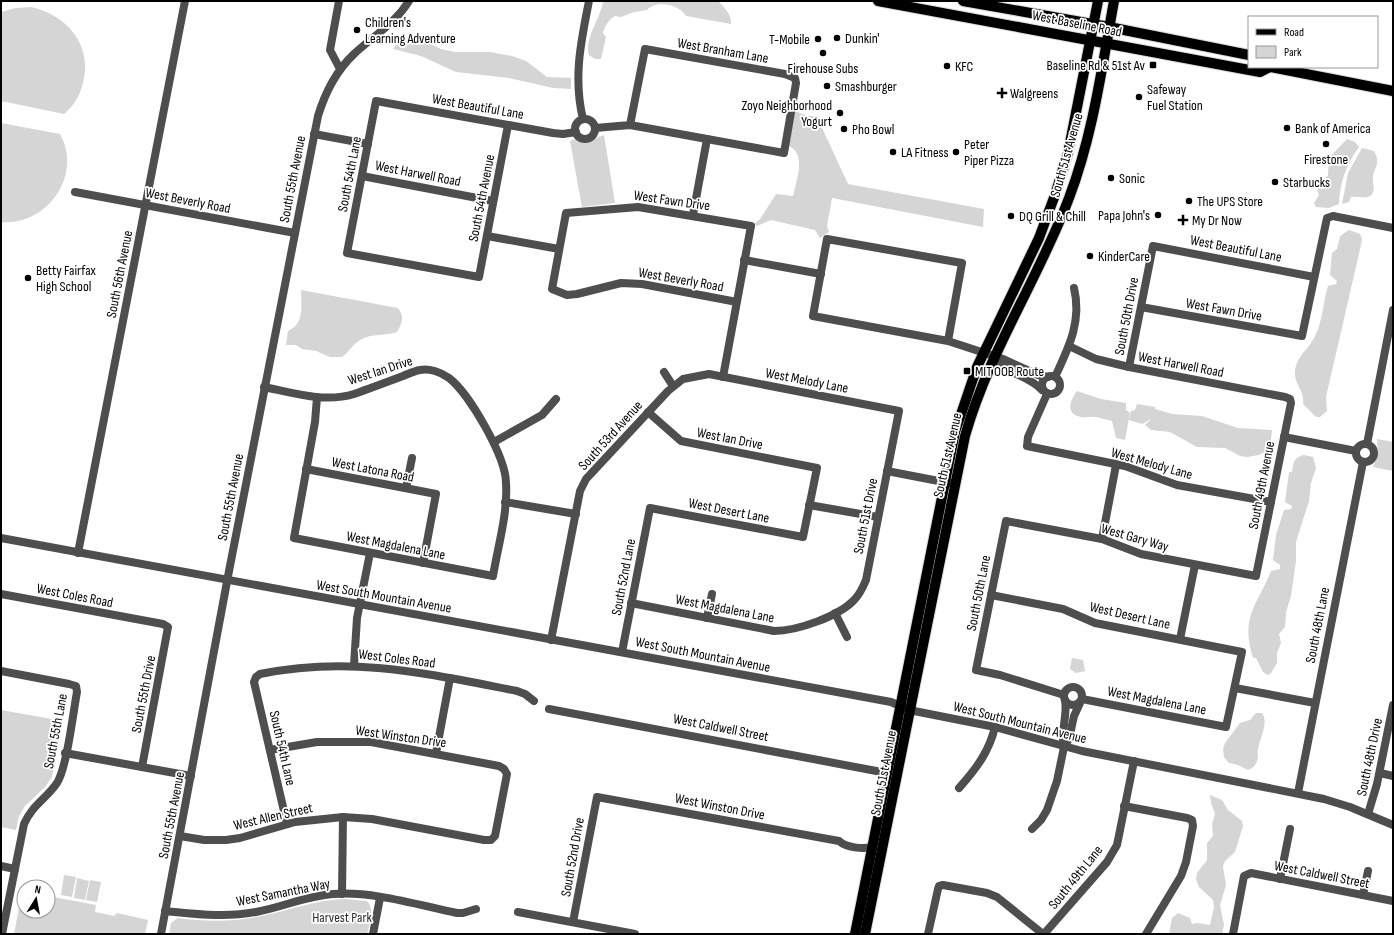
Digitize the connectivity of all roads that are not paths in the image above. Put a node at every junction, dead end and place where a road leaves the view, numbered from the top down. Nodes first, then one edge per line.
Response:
1 (185, 1) edge
2 (339, 1) edge
3 (409, 1) edge
4 (589, 1) edge
5 (878, 1) edge
6 (963, 1) edge
7 (1098, 1) edge
8 (1114, 1) edge
9 (1093, 24) junction
10 (1109, 27) junction
11 (1090, 40) junction
12 (1106, 43) junction
13 (1248, 55) edge
14 (1268, 68) edge
15 (1275, 68) edge
16 (340, 69) junction
17 (1393, 91) edge
18 (376, 101) joint
19 (583, 119) junction
20 (508, 125) junction
21 (630, 125) junction
22 (595, 128) junction
23 (576, 132) junction
24 (314, 134) junction
25 (707, 139) junction
26 (368, 144) junction
27 (362, 176) junction
28 (76, 192) dead end
29 (493, 200) junction
30 (146, 205) junction
31 (693, 215) junction
32 (1393, 228) edge
33 (295, 233) junction
34 (487, 236) junction
35 (1152, 246) joint
36 (559, 249) junction
37 (744, 260) junction
38 (821, 274) junction
39 (479, 277) joint
40 (1314, 277) junction
41 (1074, 288) dead end
42 (737, 302) junction
43 (1141, 307) junction
44 (1393, 310) edge
45 (1390, 338) edge
46 (948, 341) junction
47 (1069, 346) junction
48 (984, 352) junction
49 (994, 357) junction
50 (1129, 367) junction
51 (664, 372) dead end
52 (709, 374) joint
53 (723, 376) junction
54 (1052, 377) junction
55 (673, 386) junction
56 (264, 388) junction
57 (1044, 392) junction
58 (317, 397) junction
59 (556, 399) dead end
60 (1290, 399) joint
61 (899, 411) joint
62 (648, 412) junction
63 (1284, 437) junction
64 (494, 442) junction
65 (1367, 444) junction
66 (1356, 451) junction
67 (412, 458) dead end
68 (1363, 462) junction
69 (1116, 465) junction
70 (306, 469) junction
71 (887, 471) junction
72 (949, 483) junction
73 (406, 488) junction
74 (505, 502) junction
75 (1271, 502) junction
76 (809, 505) junction
77 (650, 508) joint
78 (576, 514) junction
79 (878, 517) junction
80 (1006, 521) joint
81 (1, 538) edge
82 (1102, 540) junction
83 (78, 553) junction
84 (370, 553) junction
85 (423, 563) junction
86 (1195, 565) junction
87 (493, 576) joint
88 (1256, 576) joint
89 (227, 580) junction
90 (1, 594) edge
91 (712, 594) dead end
92 (991, 595) junction
93 (631, 603) junction
94 (360, 605) junction
95 (835, 613) junction
96 (707, 618) junction
97 (168, 627) joint
98 (847, 637) dead end
99 (552, 640) junction
100 (1180, 640) junction
101 (622, 652) junction
102 (354, 665) junction
103 (976, 670) joint
104 (1, 671) edge
105 (256, 677) joint
106 (450, 678) junction
107 (1235, 688) junction
108 (1064, 698) junction
109 (534, 701) dead end
110 (1081, 701) junction
111 (1315, 703) junction
112 (1393, 705) edge
113 (905, 707) junction
114 (549, 709) dead end
115 (994, 727) junction
116 (1064, 747) junction
117 (270, 750) junction
118 (65, 753) junction
119 (436, 753) junction
120 (1134, 761) junction
121 (142, 767) junction
122 (887, 773) junction
123 (1380, 773) junction
124 (192, 776) junction
125 (1393, 776) edge
126 (960, 788) dead end
127 (1298, 793) junction
128 (597, 797) joint
129 (1124, 806) junction
130 (1368, 814) junction
131 (343, 818) junction
132 (287, 824) junction
133 (1393, 825) edge
134 (1032, 829) dead end
135 (1290, 829) dead end
136 (180, 836) junction
137 (491, 840) joint
138 (877, 848) junction
139 (1, 866) edge
140 (15, 869) junction
141 (1368, 871) dead end
142 (1280, 879) junction
143 (342, 894) junction
144 (1363, 895) junction
145 (380, 898) junction
146 (1393, 901) edge
147 (476, 909) dead end
148 (165, 911) junction
149 (518, 912) dead end
150 (573, 922) junction
151 (2, 934) edge
152 (161, 934) edge
153 (373, 934) edge
154 (635, 934) edge
155 (855, 934) edge
156 (866, 934) edge
157 (928, 934) edge
158 (1043, 934) edge
159 (1146, 934) edge
160 (1234, 934) edge

1 - 30 street, South 56th Avenue
2 - 16 street
3 - 16 street, South 55th Avenue
4 - 19 street
5 - 11 main road, West Baseline Road
6 - 9 main road, West Baseline Road
7 - 9 main road, South 51st Avenue
8 - 10 main road, South 51st Avenue
9 - 10 main road, West Baseline Road
9 - 11 main road, South 51st Avenue
10 - 12 main road, South 51st Avenue
10 - 13 main road, West Baseline Road
11 - 12 main road, West Baseline Road
11 - 48 main road, South 51st Avenue
12 - 14 main road, West Baseline Road
12 - 49 main road, South 51st Avenue
15 - 17 main road, West Baseline Road
16 - 24 street, South 55th Avenue
18 - 20 street, West Beautiful Lane
18 - 26 street, South 54th Lane
19 - 22 street
19 - 23 street
20 - 23 street, West Beautiful Lane
20 - 29 street, South 54th Avenue
21 - 22 street
21 - 25 street
21 - 25 street, West Branham Lane
22 - 23 street
24 - 26 street
24 - 33 street, South 55th Avenue
25 - 31 street
26 - 27 street, South 54th Lane
27 - 29 street, West Harwell Road
27 - 39 street, South 54th Lane
28 - 30 street, West Beverly Road
29 - 34 street, South 54th Avenue
30 - 33 street, West Beverly Road
30 - 83 street, South 56th Avenue
31 - 36 street, West Fawn Drive
31 - 37 street, West Fawn Drive
32 - 40 street
33 - 56 street, South 55th Avenue
34 - 36 street
34 - 39 street, South 54th Avenue
35 - 40 street, West Beautiful Lane
35 - 43 street, South 50th Drive
36 - 42 street, West Beverly Road
37 - 38 street
37 - 42 street
38 - 46 street
38 - 46 street
40 - 43 street, West Fawn Drive
41 - 47 street
42 - 53 street
43 - 50 street, South 50th Drive
44 - 45 street, South 48th Lane
45 - 65 street, South 48th Lane
46 - 48 street
47 - 50 street, West Harwell Road
47 - 54 street
48 - 49 street
48 - 72 main road, South 51st Avenue
49 - 54 street
49 - 57 street
49 - 72 main road, South 51st Avenue
50 - 60 street, West Harwell Road
51 - 55 street
52 - 53 street, West Melody Lane
52 - 55 street, South 53rd Avenue
53 - 61 street, West Melody Lane
54 - 57 street
54 - 57 street
55 - 62 street, South 53rd Avenue
56 - 58 street, West Ian Drive
56 - 89 street, South 55th Avenue
57 - 69 street, West Melody Lane
58 - 64 street, West Ian Drive
58 - 70 street
59 - 64 street
60 - 63 street, South 49th Avenue
61 - 71 street, South 51st Drive
62 - 76 street, West Ian Drive
62 - 78 street, South 53rd Avenue
63 - 66 street
63 - 75 street, South 49th Avenue
64 - 74 street, West Ian Drive
65 - 66 street
65 - 68 street, South 48th Lane
66 - 68 street
67 - 73 street
68 - 111 street, South 48th Lane
69 - 75 street, West Melody Lane
69 - 82 street
70 - 73 street, West Latona Road
70 - 84 street, West Magdalena Lane
71 - 72 street
71 - 79 street, South 51st Drive
72 - 113 main road, South 51st Avenue
73 - 85 street, West Latona Road
74 - 78 street
74 - 87 street, West Ian Drive
75 - 88 street, South 49th Avenue
76 - 77 street, West Desert Lane
76 - 79 street
77 - 93 street, South 52nd Lane
78 - 99 street, South 53rd Avenue
79 - 95 street, South 51st Drive
80 - 82 street, West Gary Way
80 - 92 street, South 50th Lane
81 - 83 street, West South Mountain Avenue
82 - 86 street, West Gary Way
83 - 89 street, West South Mountain Avenue
84 - 85 street, West Magdalena Lane
84 - 94 street
85 - 87 street, West Magdalena Lane
86 - 88 street, West Gary Way
86 - 100 street
89 - 94 street, West South Mountain Avenue
89 - 124 street, South 55th Avenue
90 - 97 street, West Coles Road
91 - 96 street
92 - 100 street, West Desert Lane
92 - 103 street, South 50th Lane
93 - 96 street, West Magdalena Lane
93 - 101 street, South 52nd Lane
94 - 99 street, West South Mountain Avenue
94 - 102 street
95 - 96 street, West Magdalena Lane
95 - 98 street
97 - 121 street, South 55th Drive
99 - 101 street, West South Mountain Avenue
100 - 107 street, West Desert Lane
101 - 113 street, West South Mountain Avenue
102 - 105 street, West Coles Road
102 - 106 street, West Coles Road
103 - 108 street, West Magdalena Lane
104 - 118 street, South 55th Lane
105 - 117 street, South 54th Lane
106 - 109 street, West Coles Road
106 - 119 street
107 - 110 street, West Magdalena Lane
107 - 111 street
108 - 110 street, West Magdalena Lane
108 - 110 street
108 - 116 street
110 - 116 street
111 - 127 street, South 48th Lane
112 - 123 street, South 48th Drive
113 - 115 street, West South Mountain Avenue
113 - 122 main road, South 51st Avenue
113 - 138 main road, South 51st Avenue
114 - 122 street, West Caldwell Street
115 - 116 street, West South Mountain Avenue
115 - 126 street
116 - 120 street, West South Mountain Avenue
116 - 134 street
117 - 119 street, West Winston Drive
117 - 132 street, South 54th Lane
118 - 121 street
118 - 140 street, South 55th Lane
119 - 137 street, West Winston Drive
120 - 127 street, West South Mountain Avenue
120 - 129 street, South 49th Lane
121 - 124 street
122 - 138 main road, South 51st Avenue
123 - 125 street
123 - 130 street, South 48th Drive
124 - 136 street, South 55th Avenue
127 - 130 street, West South Mountain Avenue
128 - 138 street, West Winston Drive
128 - 150 street, South 52nd Drive
129 - 158 street, South 49th Lane
129 - 159 street
130 - 133 street, West South Mountain Avenue
131 - 132 street, West Allen Street
131 - 137 street, West Allen Street
131 - 143 street
132 - 136 street, West Allen Street
135 - 142 street
136 - 148 street, South 55th Avenue
138 - 155 main road, South 51st Avenue
138 - 156 main road, South 51st Avenue
139 - 140 street
140 - 151 street, South 55th Lane
141 - 144 street
142 - 144 street, West Caldwell Street
142 - 160 street, West Caldwell Street
143 - 145 street, West Samantha Way
143 - 148 street, West Samantha Way
144 - 146 street, West Caldwell Street
145 - 147 street, West Samantha Way
145 - 153 street
148 - 152 street, South 55th Avenue
149 - 150 street
150 - 154 street
157 - 158 street

